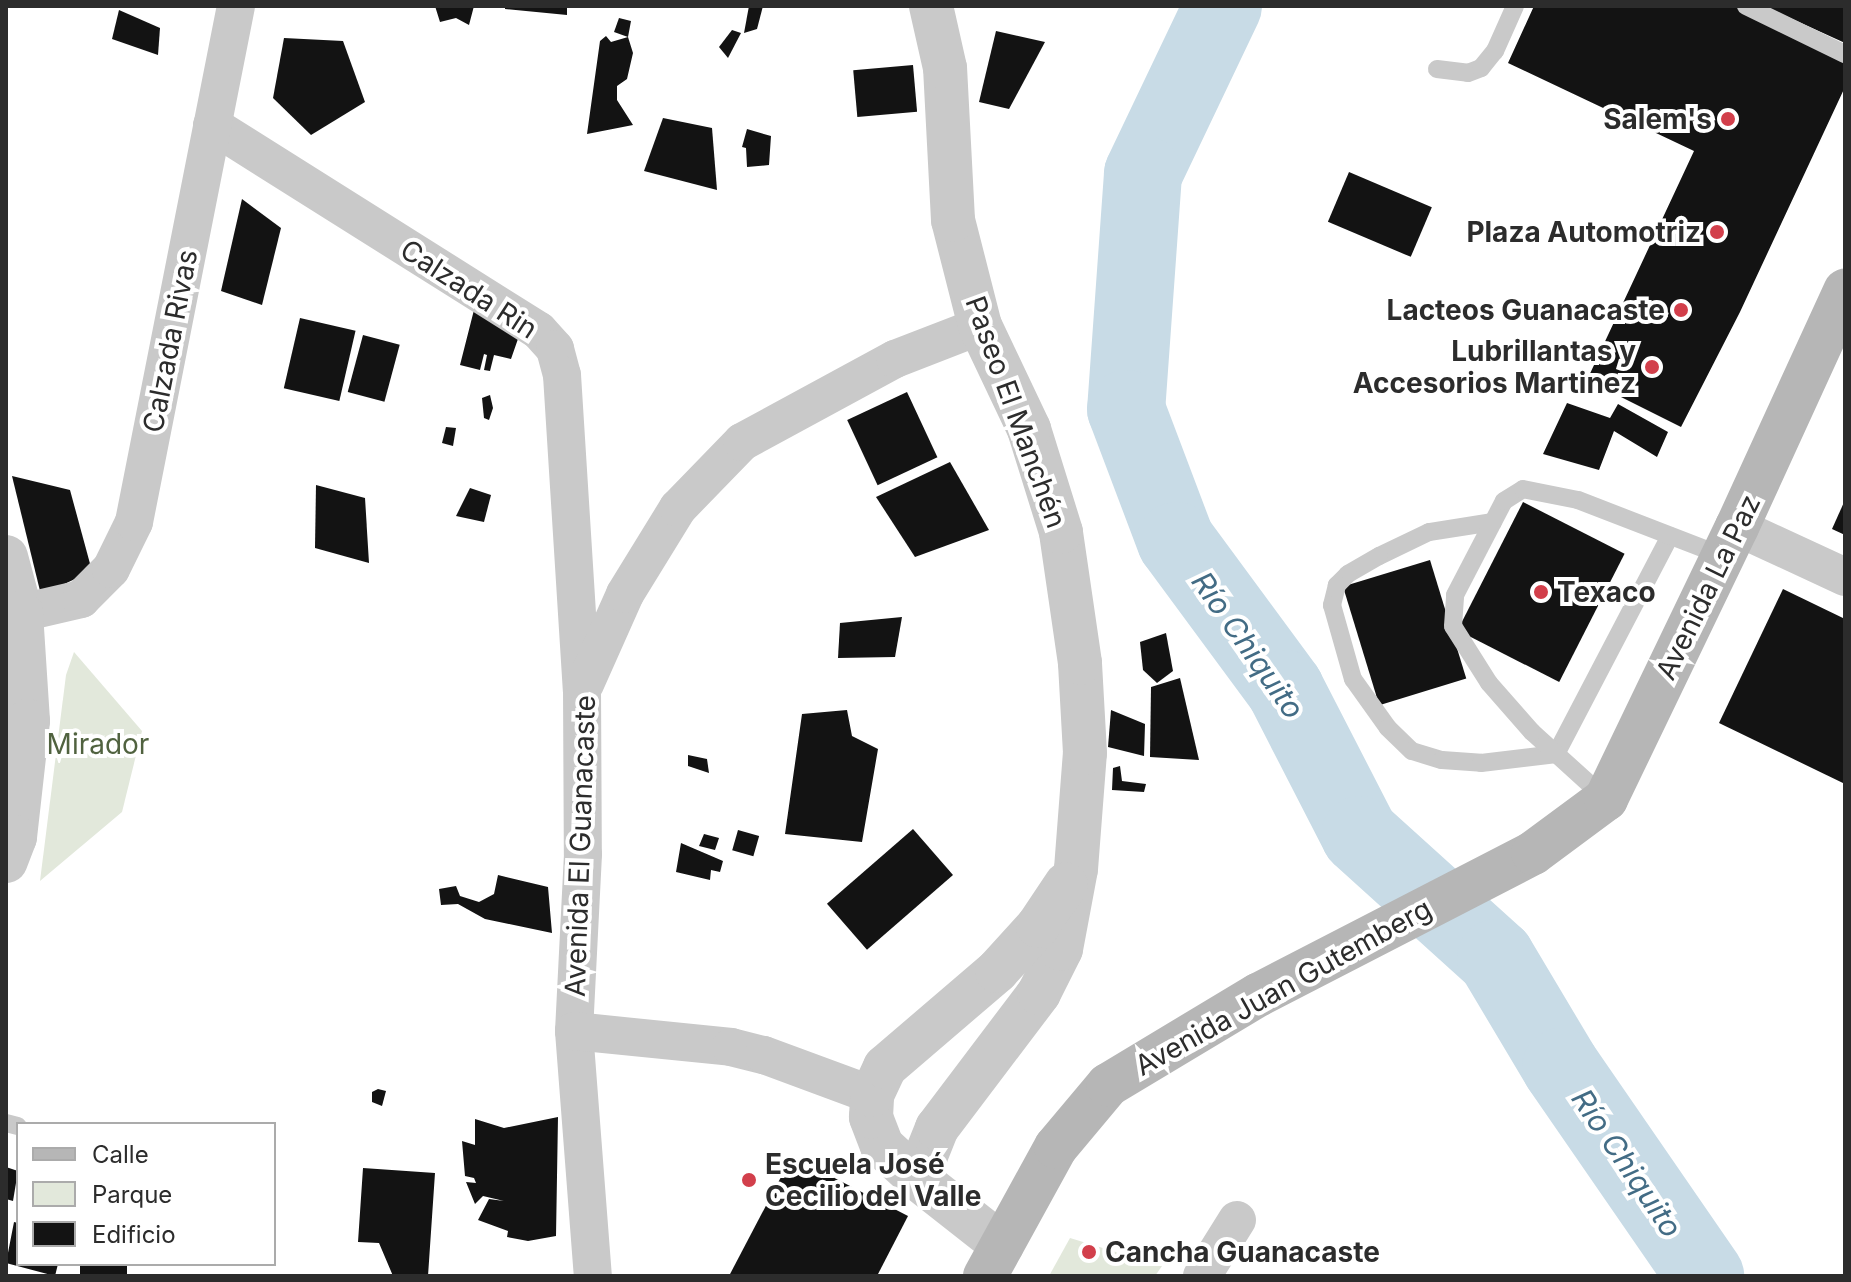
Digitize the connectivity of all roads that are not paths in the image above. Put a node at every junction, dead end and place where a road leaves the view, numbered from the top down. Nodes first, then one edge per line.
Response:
1 (236, 6) edge
2 (931, 6) edge
3 (1515, 6) edge
4 (1746, 6) edge
5 (1845, 54) edge
6 (1437, 69) dead end
7 (212, 125) junction
8 (1845, 291) edge
9 (980, 326) junction
10 (1493, 522) junction
11 (1670, 536) junction
12 (1730, 542) junction
13 (6, 557) edge
14 (1845, 577) edge
15 (21, 613) junction
16 (582, 690) junction
17 (1556, 754) junction
18 (1606, 799) junction
19 (1533, 853) joint
20 (6, 861) edge
21 (1076, 869) junction
22 (574, 1031) junction
23 (872, 1095) junction
24 (917, 1178) junction
25 (1237, 1220) dead end
26 (994, 1260) edge
27 (593, 1276) edge
28 (1202, 1276) edge

1 - 7 street, Calzada Rivas
2 - 9 street, Paseo El Manchén
3 - 6 lane
4 - 5 lane
7 - 15 street, Calzada Rivas
7 - 16 street, Calzada Rin
8 - 12 main road, Avenida La Paz
9 - 16 street, Avenida El Guanacaste
9 - 21 street, Paseo El Manchén
10 - 11 lane
10 - 17 lane
10 - 17 lane
11 - 12 lane
11 - 17 lane
12 - 14 street
12 - 18 main road, Avenida La Paz
13 - 15 street
15 - 20 street
16 - 22 street, Avenida El Guanacaste
17 - 18 lane
18 - 19 main road, Avenida La Paz
19 - 26 main road, Avenida Juan Gutemberg
21 - 23 street, Paseo El Manchén
21 - 24 street, Paseo El Manchén
22 - 23 street
22 - 27 street, Avenida El Guanacaste
23 - 24 street
24 - 26 street
25 - 28 street

